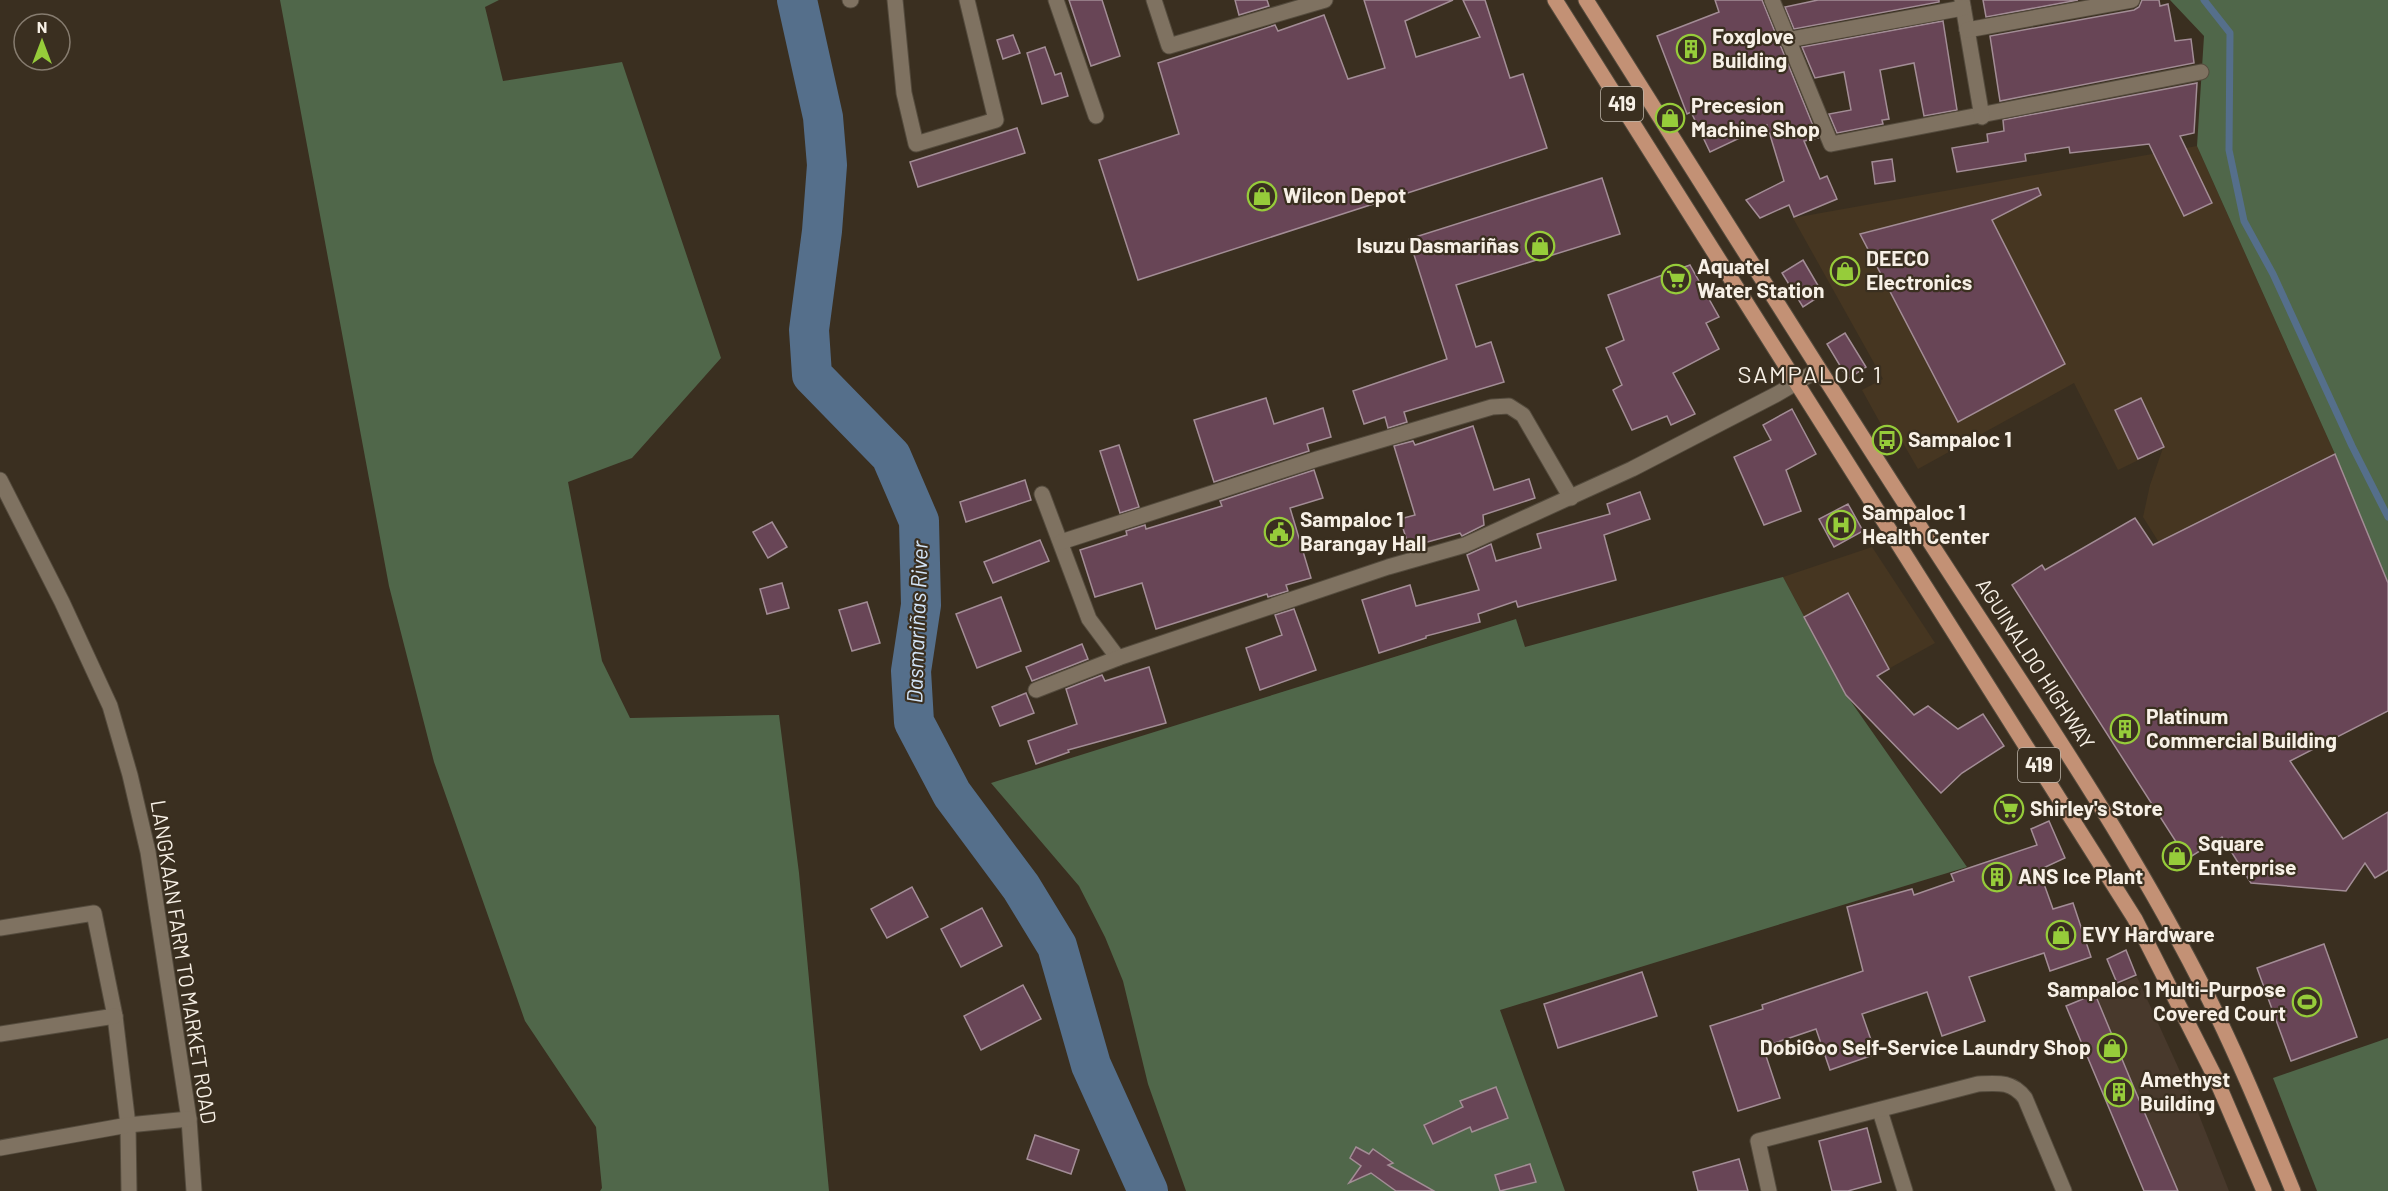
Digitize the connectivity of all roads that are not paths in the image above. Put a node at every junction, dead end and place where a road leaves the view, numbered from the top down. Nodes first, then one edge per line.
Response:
1 (895, 0) edge
2 (967, 0) edge
3 (1056, 0) edge
4 (1154, 0) edge
5 (1555, 0) edge
6 (1586, 0) edge
7 (1772, 0) edge
8 (2132, 0) edge
9 (1316, 2) edge
10 (1963, 4) edge
11 (1966, 30) junction
12 (1787, 40) junction
13 (2202, 72) dead end
14 (1096, 116) dead end
15 (1982, 117) junction
16 (1818, 370) junction
17 (1798, 383) junction
18 (0, 480) edge
19 (1042, 494) dead end
20 (1571, 498) junction
21 (1061, 542) junction
22 (1118, 658) junction
23 (1036, 690) dead end
24 (2160, 908) junction
25 (2135, 919) junction
26 (0, 928) edge
27 (116, 1016) junction
28 (0, 1034) edge
29 (1880, 1111) junction
30 (189, 1119) junction
31 (128, 1125) junction
32 (0, 1148) edge
33 (129, 1191) edge
34 (194, 1191) edge
35 (1769, 1191) edge
36 (1905, 1191) edge
37 (2064, 1191) edge
38 (2264, 1191) edge
39 (2293, 1191) edge

1 - 2 street
3 - 14 street
4 - 9 street
5 - 17 main road, 419
6 - 16 main road, AGUINALDO HIGHWAY / 419
7 - 12 street
8 - 11 street
10 - 11 street
10 - 12 street
11 - 15 street
12 - 15 street
13 - 15 street
16 - 17 street
16 - 24 main road, AGUINALDO HIGHWAY / 419
17 - 20 street
17 - 25 main road, 419
18 - 30 street, LANGKAAN FARM TO MARKET ROAD
19 - 21 street
20 - 21 street
20 - 22 street
21 - 22 street
22 - 23 street
24 - 25 main road
24 - 39 main road, AGUINALDO HIGHWAY / 419
25 - 38 main road, 419
26 - 27 street
27 - 28 street
27 - 31 street
29 - 35 street
29 - 36 street
29 - 37 street
30 - 31 street
30 - 34 street, LANGKAAN FARM TO MARKET ROAD
31 - 32 street
31 - 33 street

